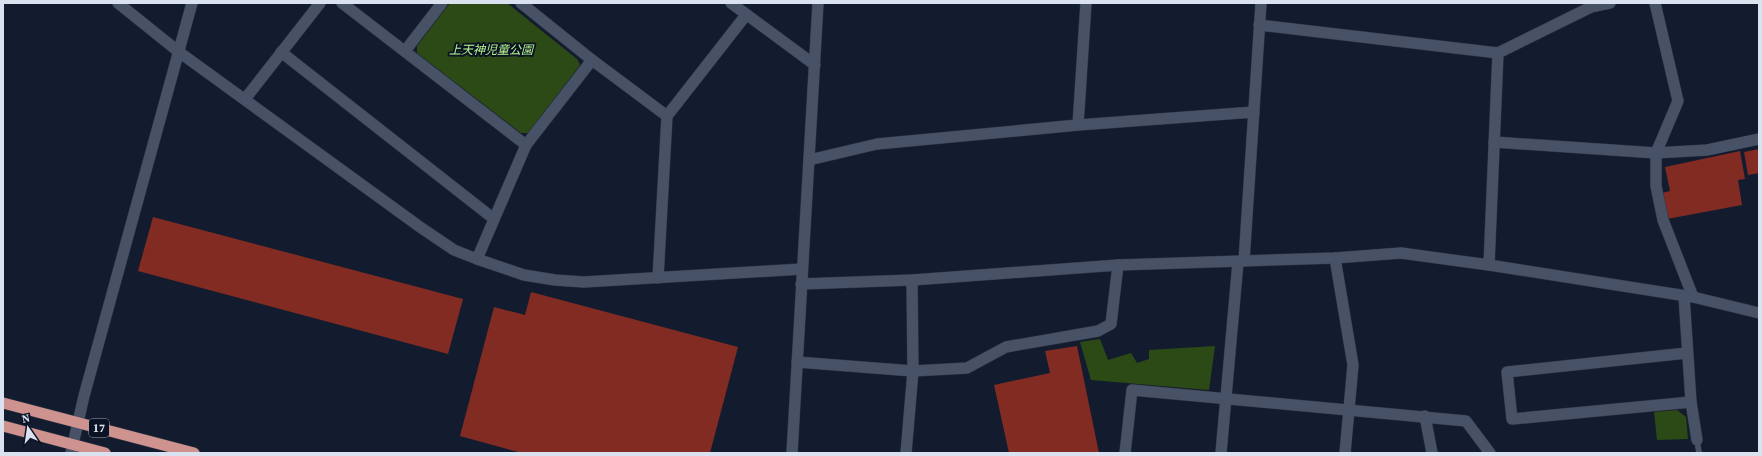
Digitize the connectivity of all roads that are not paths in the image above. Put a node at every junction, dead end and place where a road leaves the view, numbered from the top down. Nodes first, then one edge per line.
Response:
1 (118, 3) edge
2 (192, 3) edge
3 (320, 3) edge
4 (342, 3) edge
5 (442, 3) edge
6 (521, 3) edge
7 (731, 3) edge
8 (818, 3) edge
9 (1086, 3) edge
10 (1260, 3) edge
11 (1610, 3) edge
12 (1655, 3) edge
13 (746, 15) junction
14 (1259, 25) junction
15 (405, 51) junction
16 (179, 52) junction
17 (281, 52) junction
18 (1498, 53) junction
19 (592, 60) junction
20 (815, 65) junction
21 (245, 99) junction
22 (1254, 112) junction
23 (667, 116) junction
24 (1078, 125) junction
25 (1759, 139) edge
26 (1494, 142) junction
27 (526, 145) junction
28 (1656, 153) junction
29 (809, 160) junction
30 (494, 218) junction
31 (1335, 258) junction
32 (477, 259) junction
33 (1241, 261) junction
34 (1488, 265) junction
35 (1118, 266) junction
36 (802, 269) junction
37 (658, 278) junction
38 (912, 280) junction
39 (801, 284) junction
40 (1689, 297) junction
41 (1759, 313) edge
42 (1687, 353) junction
43 (797, 362) junction
44 (914, 371) junction
45 (1225, 398) junction
46 (3, 402) edge
47 (1691, 402) junction
48 (1349, 410) junction
49 (1425, 416) junction
50 (78, 422) junction
51 (3, 426) edge
52 (1697, 440) joint
53 (72, 449) edge
54 (105, 453) edge
55 (194, 453) edge
56 (792, 453) edge
57 (906, 453) edge
58 (1125, 453) edge
59 (1221, 453) edge
60 (1345, 453) edge
61 (1432, 453) edge
62 (1490, 453) edge
63 (1700, 453) edge

1 - 16 street
2 - 16 street
3 - 17 street
4 - 15 street
5 - 15 street
6 - 19 street
7 - 13 street
8 - 20 street
9 - 24 street
10 - 14 street
11 - 18 street
12 - 28 street
13 - 20 street
13 - 23 street
14 - 18 street
14 - 22 street
15 - 27 street
16 - 21 street
16 - 50 street
17 - 21 street
17 - 30 street
18 - 26 street
19 - 23 street
19 - 27 street
20 - 29 street
21 - 32 street
22 - 24 street
22 - 33 street
23 - 37 street
24 - 29 street
25 - 28 street
26 - 28 street
26 - 34 street
27 - 30 street
28 - 40 street
29 - 36 street
30 - 32 street
31 - 33 street
31 - 34 street
31 - 48 street
32 - 37 street
33 - 35 street
33 - 45 street
34 - 40 street
35 - 38 street
35 - 44 street
36 - 37 street
36 - 39 street
38 - 39 street
38 - 44 street
39 - 43 street
40 - 41 street
40 - 42 street
42 - 47 street
42 - 47 street
43 - 44 street
43 - 56 street
44 - 57 street
45 - 48 street
45 - 58 street
45 - 59 street
46 - 50 highway, 17
47 - 52 street
48 - 49 street
48 - 60 street
49 - 61 street
49 - 62 street
50 - 53 street
50 - 55 highway, 17
51 - 53 highway, 17
52 - 63 lane
53 - 54 highway, 17

